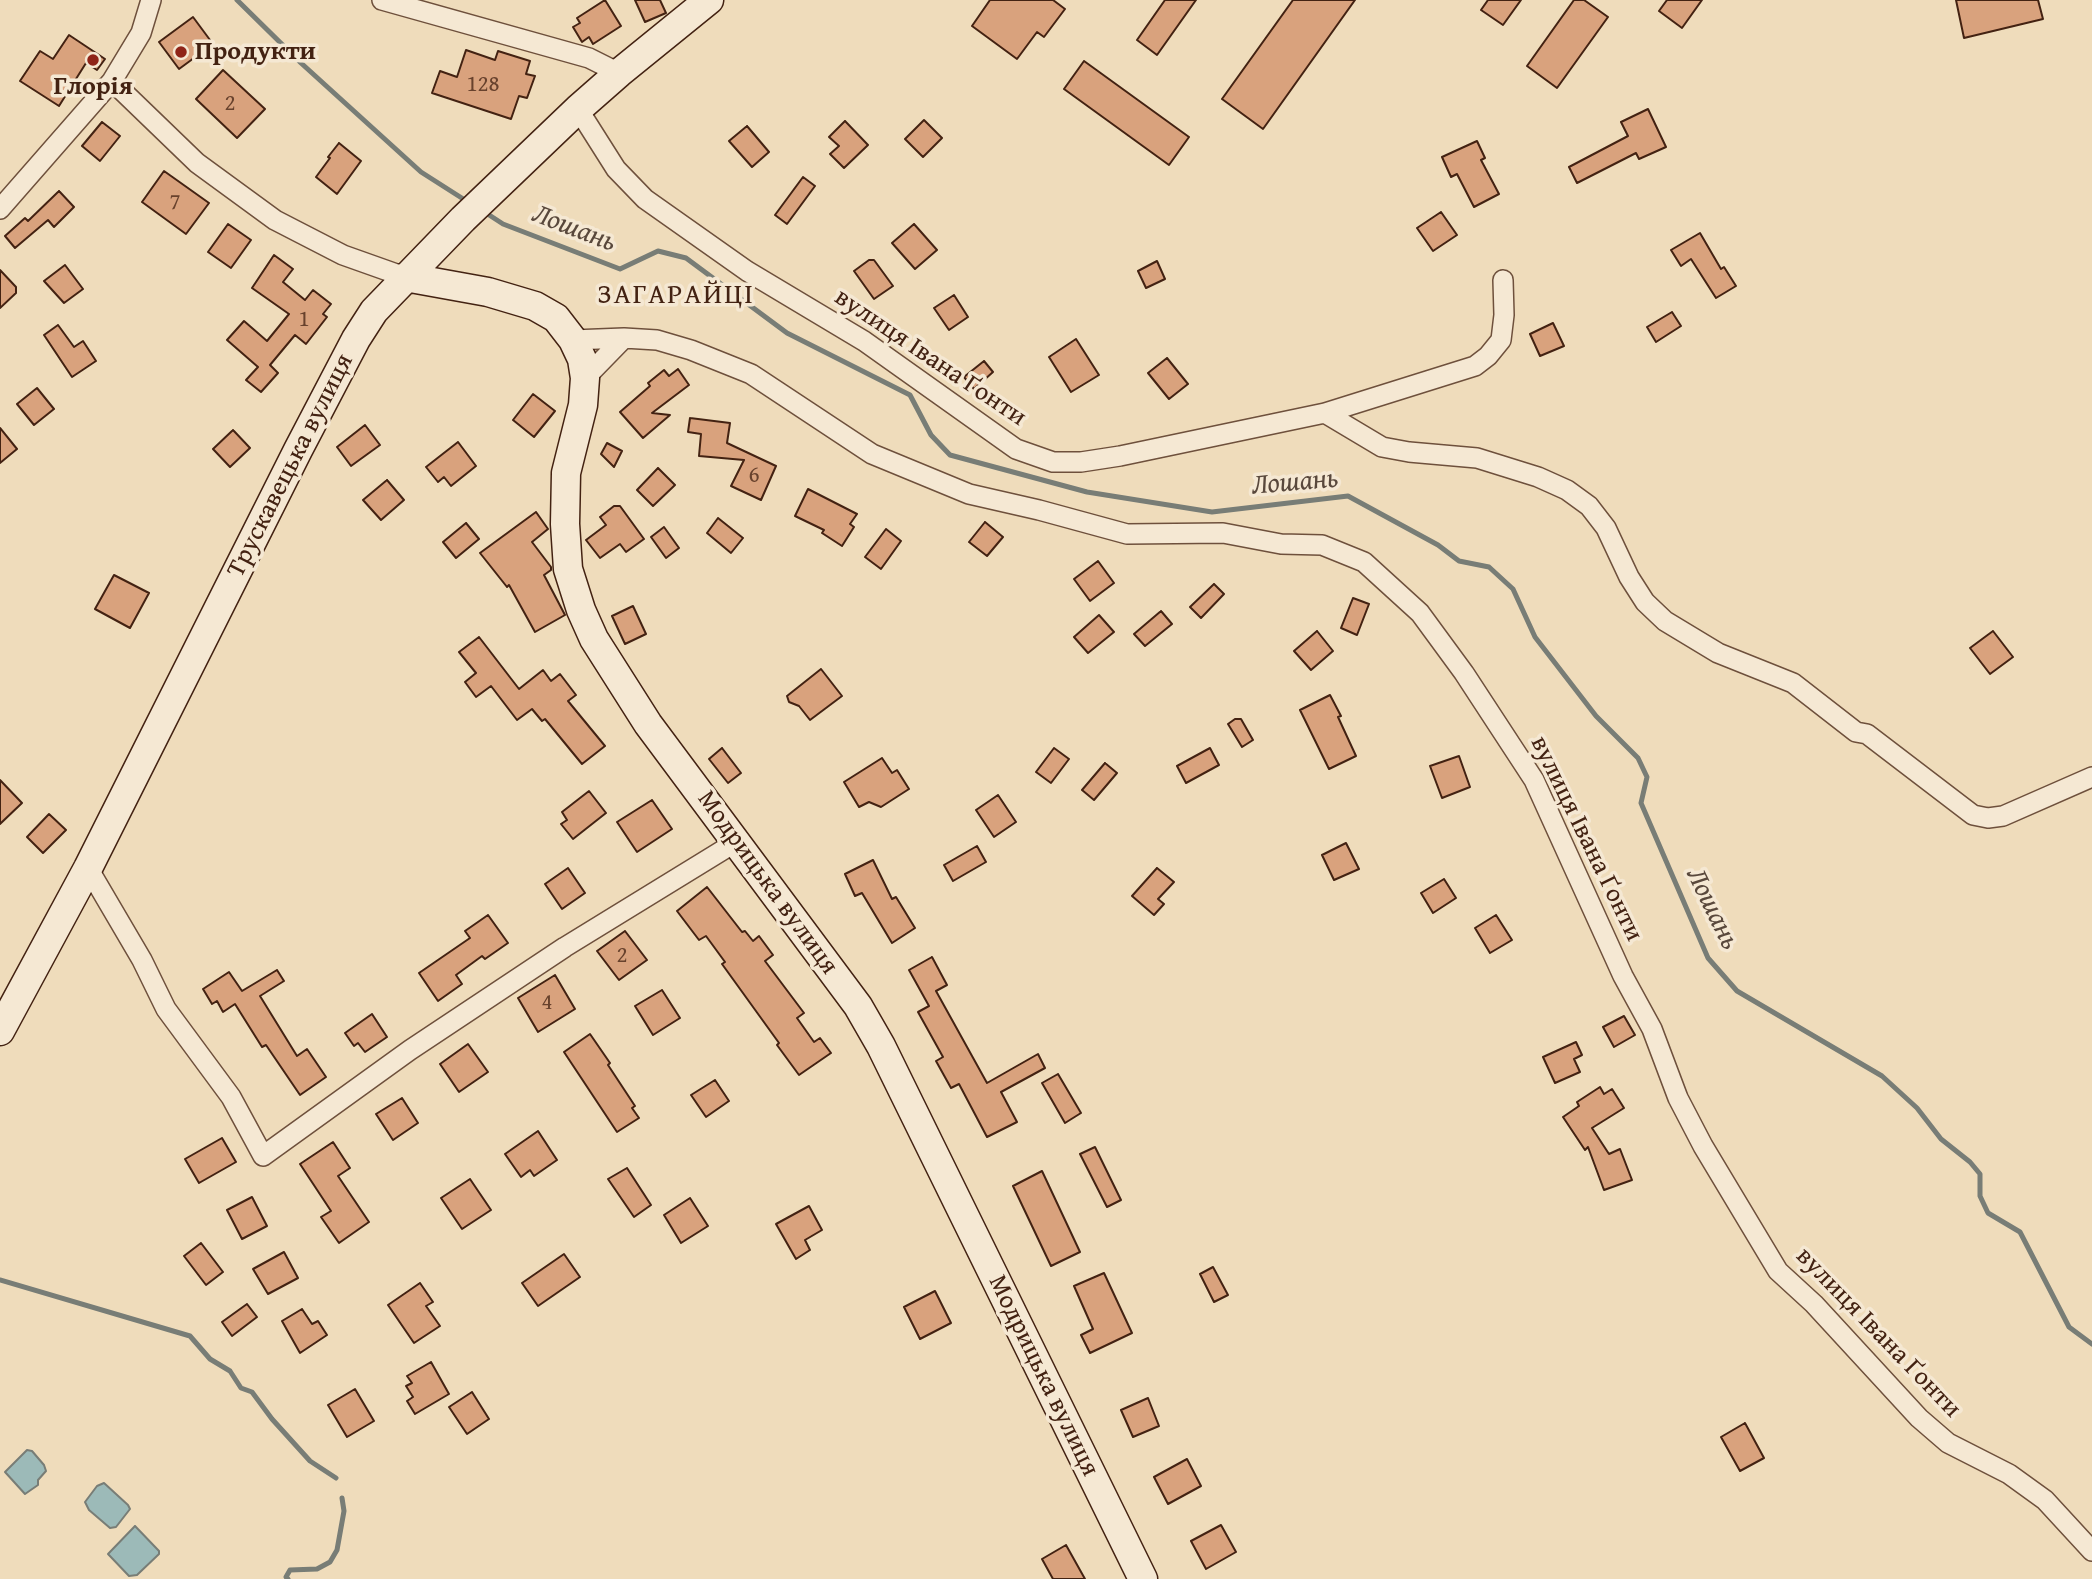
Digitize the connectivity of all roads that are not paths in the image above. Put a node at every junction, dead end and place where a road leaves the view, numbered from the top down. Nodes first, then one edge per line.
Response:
1 (151, 0) edge
2 (382, 0) edge
3 (709, 0) edge
4 (619, 73) junction
5 (112, 81) junction
6 (579, 109) junction
7 (0, 209) edge
8 (405, 277) junction
9 (1503, 281) dead end
10 (624, 338) junction
11 (573, 340) junction
12 (586, 377) junction
13 (1325, 413) junction
14 (2092, 777) edge
15 (736, 842) junction
16 (88, 868) junction
17 (0, 1031) edge
18 (2092, 1551) edge
19 (1143, 1579) edge

1 - 5 street
2 - 4 street
3 - 4 street, Трускавецька вулиця
4 - 6 street, Трускавецька вулиця
5 - 7 street
5 - 8 street
6 - 8 street, Трускавецька вулиця
6 - 13 street, вулиця Івана Ґонти
8 - 11 street, Модрицька вулиця
8 - 16 street, Трускавецька вулиця
9 - 13 street, вулиця Івана Ґонти
10 - 11 street, вулиця Івана Ґонти
10 - 12 street
10 - 18 street, вулиця Івана Ґонти
11 - 12 street, Модрицька вулиця
12 - 15 street, Модрицька вулиця
13 - 14 street
15 - 16 street
15 - 19 street, Модрицька вулиця
16 - 17 street, Трускавецька вулиця

